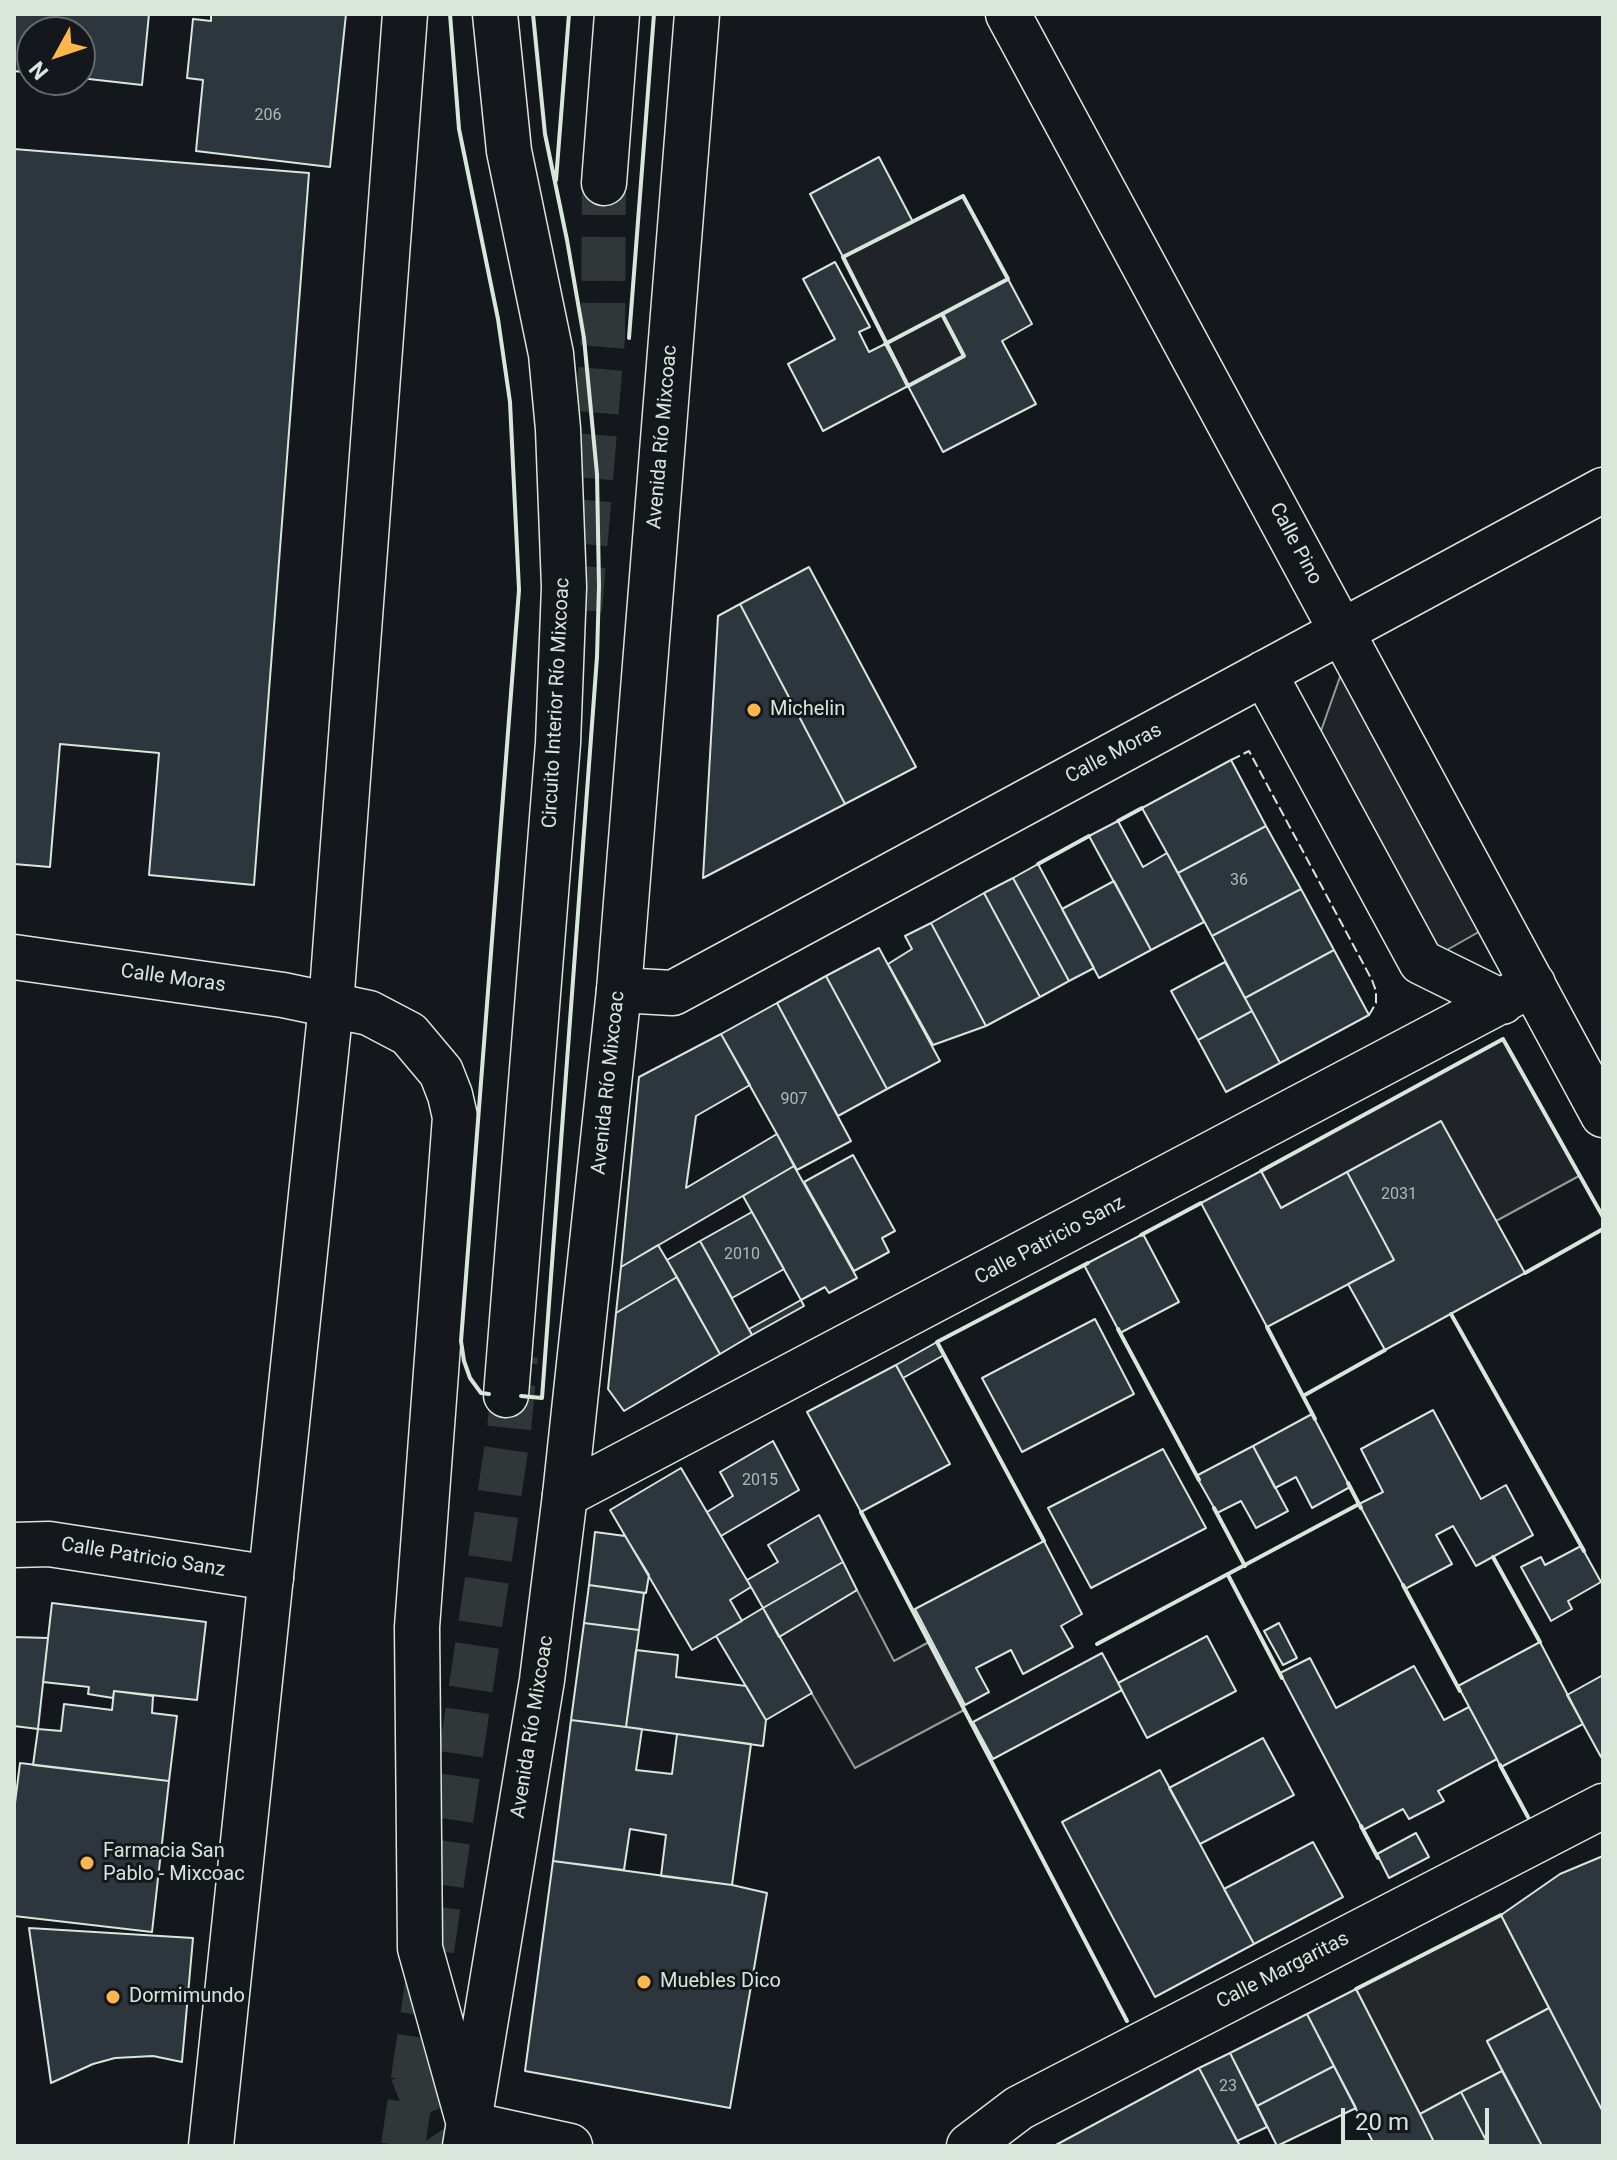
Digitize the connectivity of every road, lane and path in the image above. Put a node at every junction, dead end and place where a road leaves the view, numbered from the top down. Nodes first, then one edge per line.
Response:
1 (405, 14) edge
2 (495, 14) edge
3 (617, 14) edge
4 (697, 14) edge
5 (1008, 14) edge
6 (604, 183) tunnel mouth
7 (1603, 490) edge
8 (1342, 631) junction
9 (1264, 673) junction
10 (14, 957) edge
11 (619, 990) junction
12 (1518, 993) junction
13 (331, 1005) junction
14 (1592, 1068) edge
15 (1603, 1115) edge
16 (506, 1395) tunnel mouth
17 (565, 1495) junction
18 (14, 1545) edge
19 (271, 1578) junction
20 (1603, 1806) edge
21 (467, 2135) edge
22 (211, 2146) edge
23 (570, 2146) edge
24 (969, 2146) edge

1 - 13 main road
2 - 16 main road, Circuito Interior Río Mixcoac
3 - 6 main road
4 - 11 main road, Avenida Río Mixcoac
5 - 8 main road, Calle Pino
7 - 8 main road, Calle Moras
8 - 9 main road, Calle Moras
8 - 12 main road, Calle Pino
9 - 11 main road, Calle Moras
9 - 12 main road
10 - 13 main road, Calle Moras
11 - 17 main road, Avenida Río Mixcoac
12 - 14 main road, Calle Pino
12 - 17 main road, Calle Patricio Sanz
13 - 19 main road
13 - 21 main road, Calle Moras
14 - 15 main road, Calle Pino
17 - 21 main road, Avenida Río Mixcoac
18 - 19 main road, Calle Patricio Sanz
19 - 22 main road
20 - 24 main road, Calle Margaritas
21 - 23 main road

